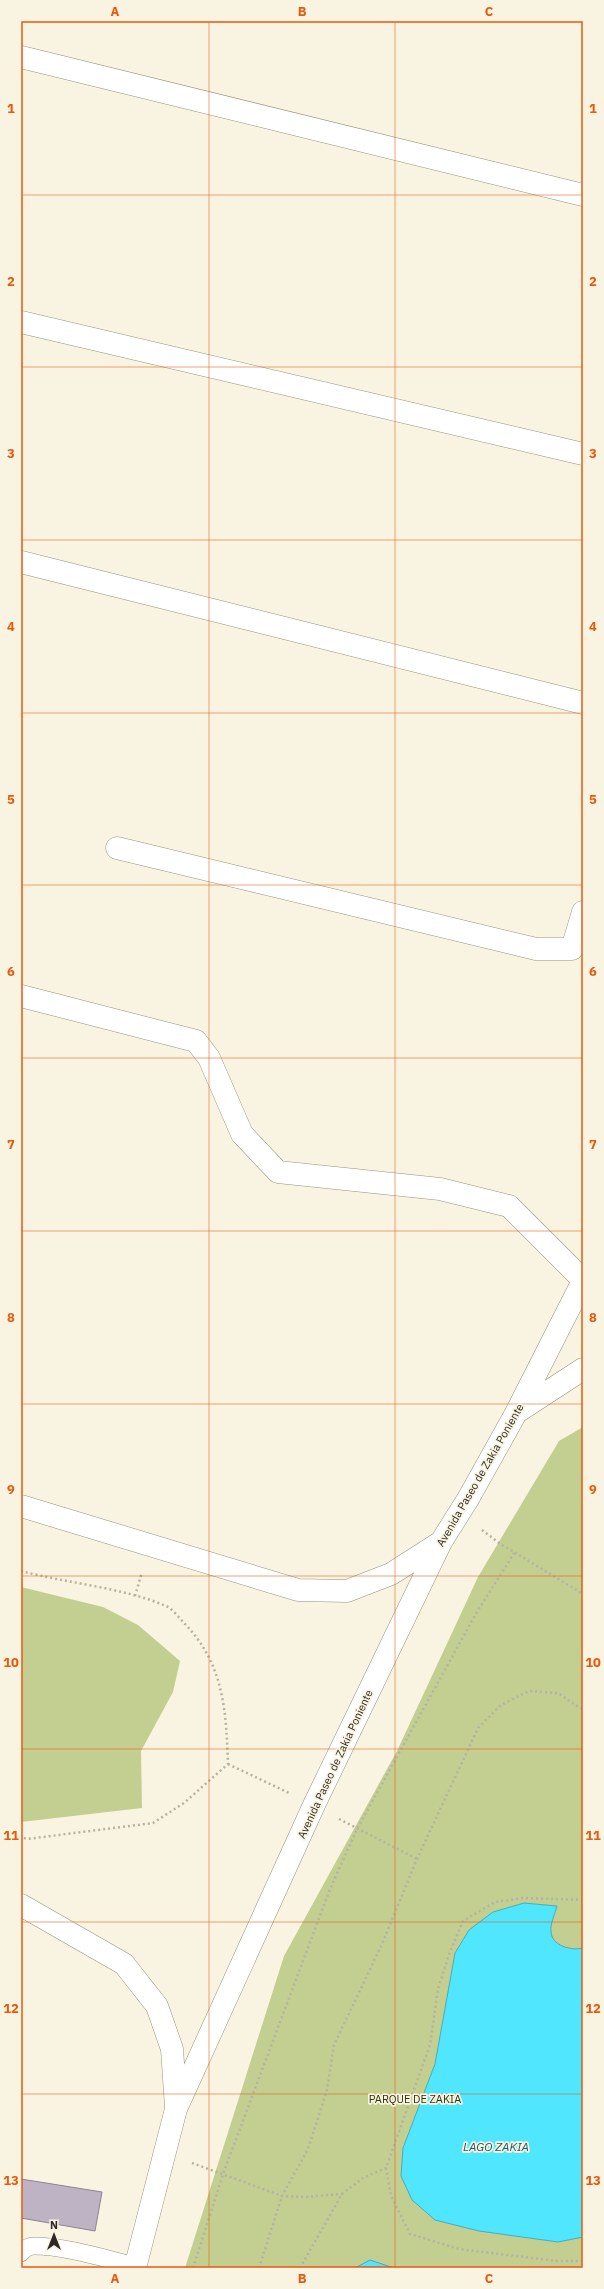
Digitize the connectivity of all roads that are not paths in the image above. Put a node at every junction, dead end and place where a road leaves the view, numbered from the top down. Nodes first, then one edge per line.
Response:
1 (21, 57) edge
2 (583, 196) edge
3 (21, 322) edge
4 (583, 454) edge
5 (21, 562) edge
6 (583, 703) edge
7 (118, 848) dead end
8 (583, 912) edge
9 (578, 951) edge
10 (21, 996) edge
11 (583, 1280) edge
12 (583, 1369) edge
13 (516, 1413) junction
14 (21, 1506) edge
15 (441, 1542) junction
16 (21, 1905) edge
17 (176, 2109) junction
18 (21, 2253) edge
19 (136, 2267) edge

1 - 2 street
3 - 4 street
5 - 6 street
7 - 9 street
8 - 9 street
10 - 11 street
11 - 13 street, Avenida Paseo de Zakia Poniente
12 - 13 street
13 - 15 street, Avenida Paseo de Zakia Poniente
14 - 15 street
15 - 17 street, Avenida Paseo de Zakia Poniente
16 - 17 street
17 - 19 street, Avenida Paseo de Zakia Poniente
18 - 19 lane

